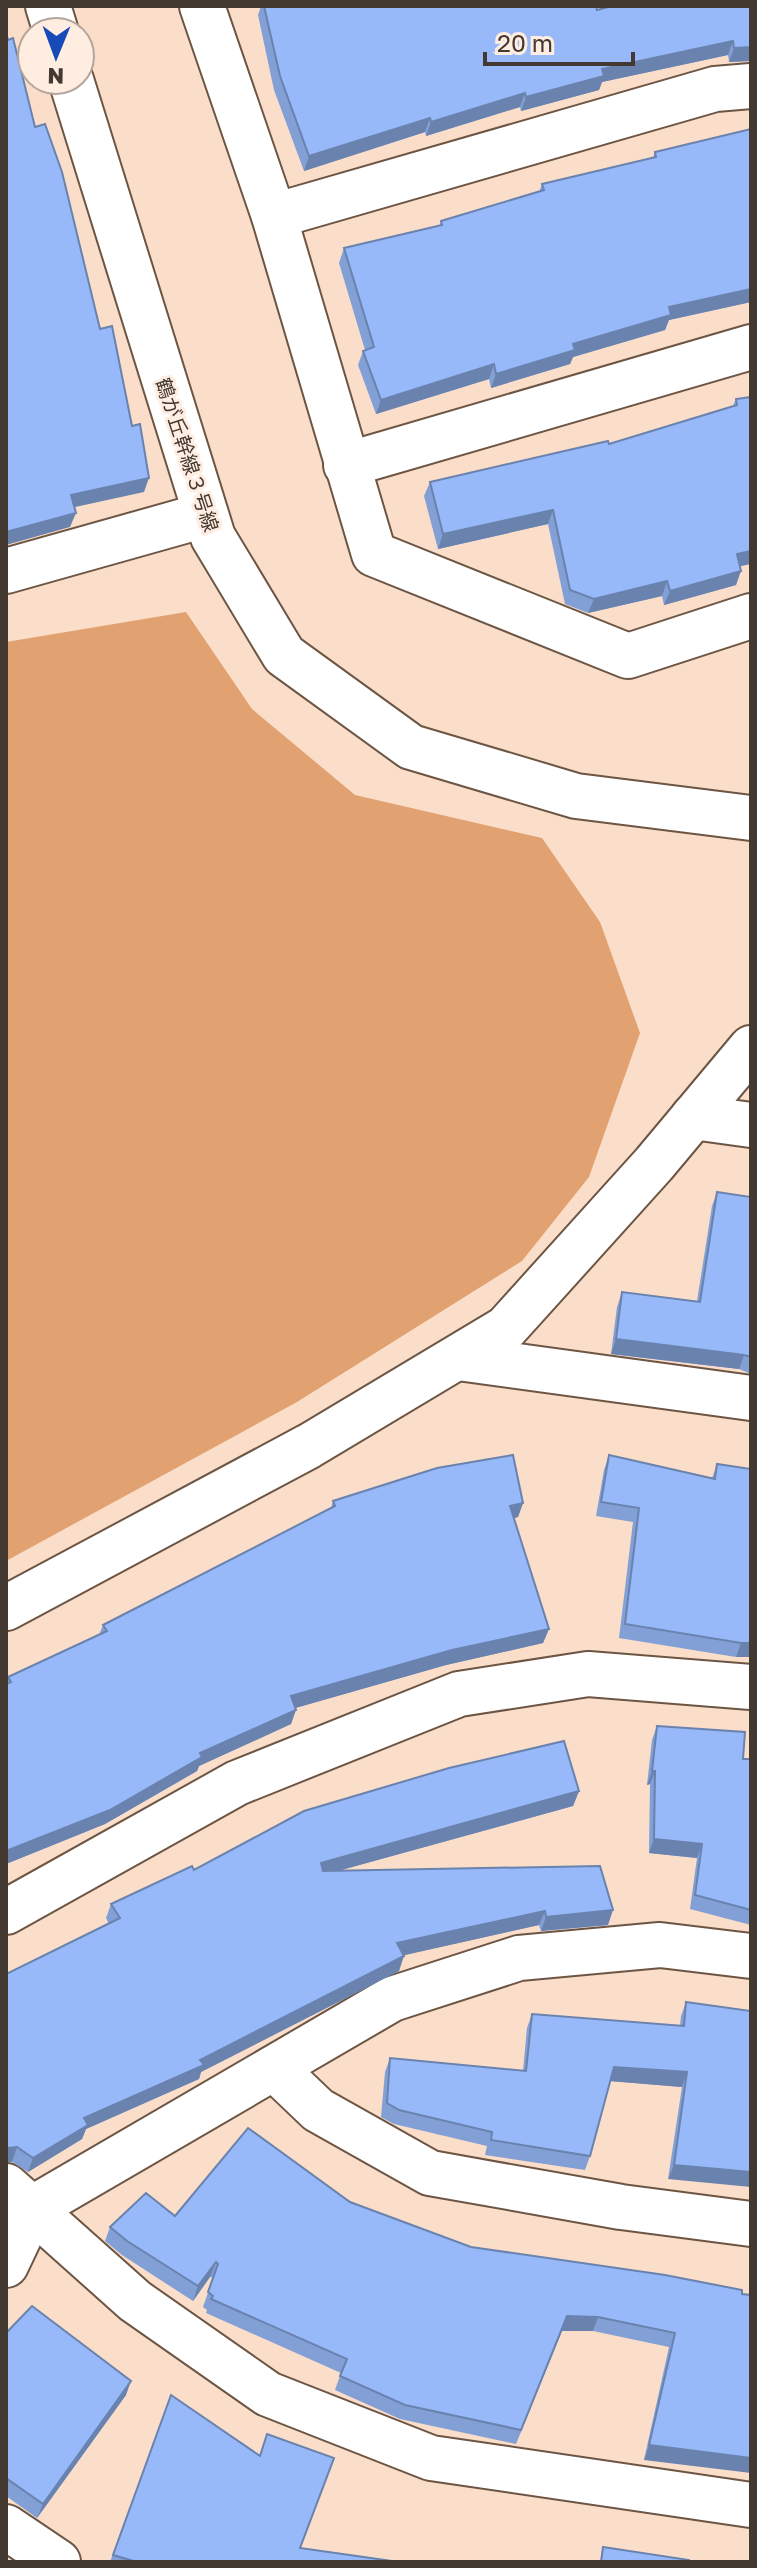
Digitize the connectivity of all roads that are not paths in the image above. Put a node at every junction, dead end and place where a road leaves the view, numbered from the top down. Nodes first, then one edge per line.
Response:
1 (202, 6) edge
2 (751, 86) edge
3 (76, 96) edge
4 (274, 216) junction
5 (751, 347) edge
6 (346, 465) junction
7 (205, 515) junction
8 (6, 571) edge
9 (751, 616) edge
10 (751, 818) edge
11 (751, 1048) edge
12 (693, 1117) junction
13 (751, 1125) edge
14 (458, 1358) junction
15 (751, 1398) edge
16 (6, 1608) edge
17 (751, 1687) edge
18 (6, 1912) edge
19 (751, 1956) edge
20 (274, 2068) junction
21 (19, 2197) edge
22 (751, 2224) edge
23 (6, 2265) edge
24 (751, 2505) edge
25 (6, 2527) edge
26 (58, 2562) edge

1 - 4 street
2 - 4 street
3 - 7 street, 鶴が丘幹線３号線
4 - 6 street
5 - 6 street
6 - 9 street
7 - 8 street
7 - 10 street, 鶴が丘幹線３号線
11 - 12 street
12 - 13 street
12 - 14 street
14 - 15 street
14 - 16 street
17 - 18 street
19 - 20 street
20 - 21 street
20 - 22 street
21 - 23 street
21 - 24 street
25 - 26 street

